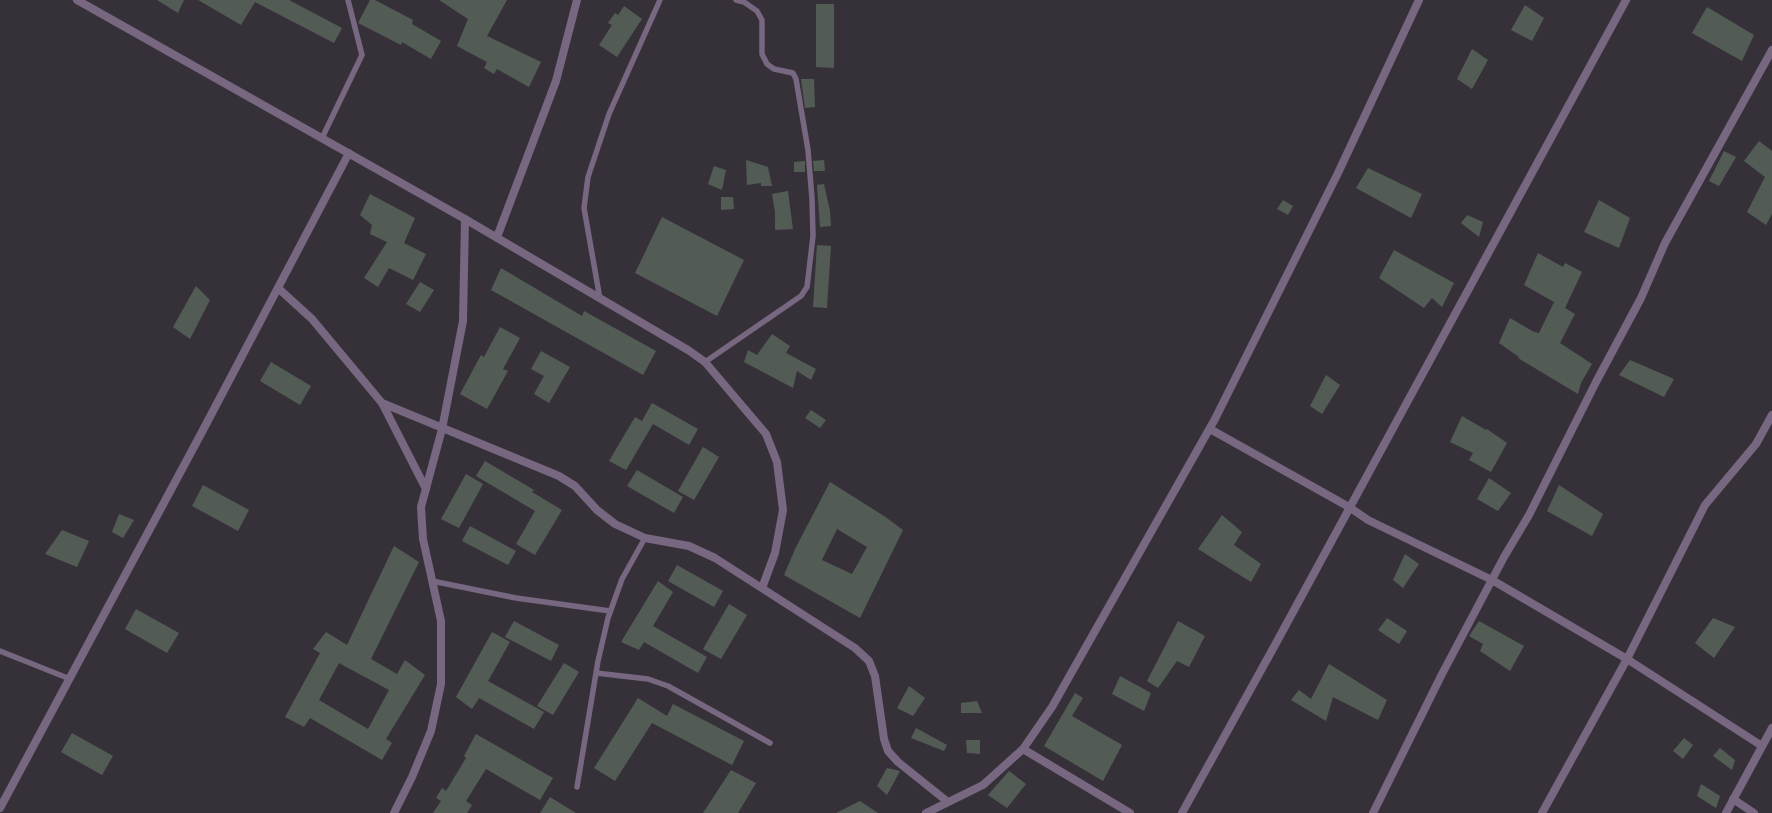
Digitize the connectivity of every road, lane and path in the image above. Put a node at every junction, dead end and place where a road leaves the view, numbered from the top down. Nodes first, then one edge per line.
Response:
1 (77, 0) edge
2 (348, 0) edge
3 (577, 0) edge
4 (660, 0) edge
5 (736, 0) edge
6 (1419, 0) edge
7 (1626, 0) edge
8 (1772, 50) edge
9 (322, 138) junction
10 (349, 153) junction
11 (465, 219) junction
12 (497, 237) junction
13 (278, 288) junction
14 (600, 299) junction
15 (705, 362) junction
16 (382, 404) junction
17 (1772, 415) edge
18 (442, 429) junction
19 (1210, 429) junction
20 (426, 489) junction
21 (1349, 507) junction
22 (645, 538) junction
23 (1492, 580) junction
24 (432, 581) junction
25 (762, 588) junction
26 (610, 611) junction
27 (0, 651) edge
28 (1627, 659) junction
29 (596, 673) junction
30 (70, 679) junction
31 (1772, 728) edge
32 (770, 743) dead end
33 (1762, 746) junction
34 (1023, 749) junction
35 (577, 787) dead end
36 (1733, 799) junction
37 (948, 802) junction
38 (0, 808) edge
39 (394, 813) edge
40 (926, 813) edge
41 (1130, 813) edge
42 (1182, 813) edge
43 (1373, 813) edge
44 (1542, 813) edge
45 (1726, 813) edge
46 (1754, 813) edge

1 - 9 street
2 - 9 lane
3 - 12 street
4 - 14 lane
5 - 15 lane
6 - 19 street
7 - 21 street
8 - 23 street
9 - 10 street
10 - 11 street
10 - 13 street
11 - 12 street
11 - 18 street
12 - 14 street
13 - 16 street
13 - 30 street
14 - 15 street
15 - 25 street
16 - 18 street
16 - 20 street
17 - 28 street
18 - 20 street
18 - 22 street
19 - 21 street
19 - 34 street
20 - 24 street
21 - 23 street
21 - 42 street
22 - 25 street
22 - 26 lane
23 - 28 street
23 - 43 street
24 - 26 lane
24 - 39 street
25 - 37 street
26 - 29 lane
27 - 30 lane
28 - 33 street
28 - 44 street
29 - 32 lane
29 - 35 lane
30 - 38 street
31 - 33 street
33 - 36 street
34 - 37 street
34 - 41 street
36 - 45 street
36 - 46 street
37 - 40 street

